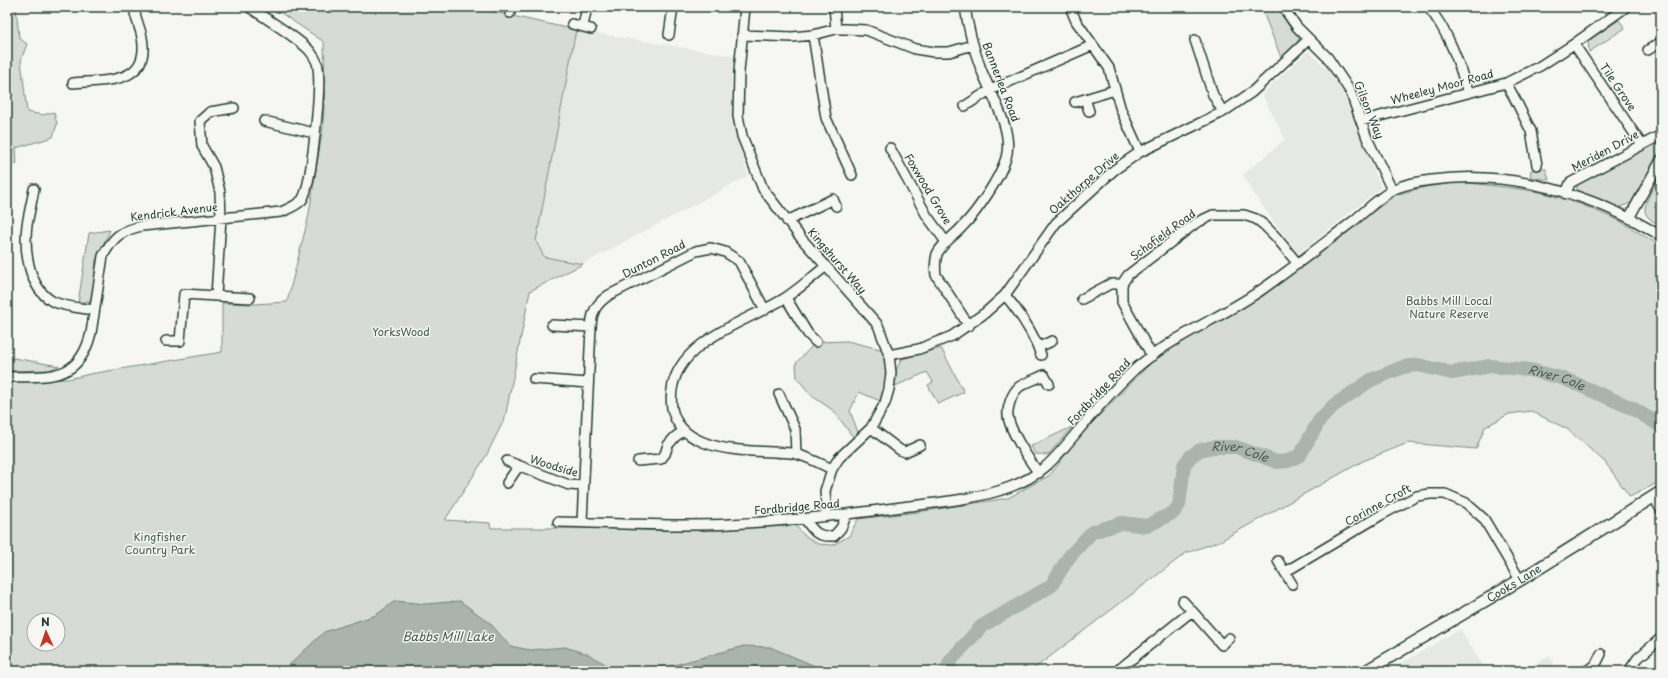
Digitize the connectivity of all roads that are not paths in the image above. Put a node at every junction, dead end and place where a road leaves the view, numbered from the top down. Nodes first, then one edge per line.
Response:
1 (134, 7) edge
2 (249, 7) edge
3 (587, 7) edge
4 (673, 7) edge
5 (745, 7) edge
6 (834, 7) edge
7 (965, 7) edge
8 (1070, 7) edge
9 (1285, 7) edge
10 (1626, 7) edge
11 (1431, 8) edge
12 (572, 24) dead end
13 (836, 29) junction
14 (669, 35) dead end
15 (742, 35) junction
16 (813, 35) junction
17 (1309, 39) junction
18 (1195, 40) dead end
19 (1661, 42) edge
20 (1574, 44) junction
21 (973, 45) junction
22 (1093, 46) junction
23 (1648, 50) dead end
24 (73, 83) dead end
25 (1506, 83) junction
26 (990, 90) junction
27 (1115, 90) junction
28 (1468, 93) junction
29 (1085, 99) junction
30 (1075, 102) dead end
31 (965, 106) dead end
32 (234, 108) dead end
33 (1089, 111) dead end
34 (1223, 112) junction
35 (264, 121) dead end
36 (1361, 121) junction
37 (314, 133) junction
38 (1661, 135) edge
39 (1642, 144) junction
40 (890, 148) dead end
41 (1140, 152) junction
42 (1661, 160) edge
43 (1537, 165) dead end
44 (852, 175) dead end
45 (34, 188) dead end
46 (1392, 190) junction
47 (1566, 194) junction
48 (836, 206) dead end
49 (220, 218) junction
50 (1628, 218) junction
51 (787, 221) junction
52 (1661, 236) edge
53 (946, 242) junction
54 (1298, 264) junction
55 (825, 266) junction
56 (1122, 284) junction
57 (1005, 295) junction
58 (216, 296) junction
59 (250, 298) dead end
60 (786, 298) junction
61 (1082, 298) dead end
62 (94, 310) junction
63 (765, 310) junction
64 (552, 325) dead end
65 (968, 326) junction
66 (591, 327) junction
67 (166, 340) dead end
68 (1052, 341) dead end
69 (816, 342) dead end
70 (889, 355) junction
71 (1152, 356) junction
72 (7, 377) edge
73 (534, 379) dead end
74 (588, 384) junction
75 (1049, 384) dead end
76 (779, 394) dead end
77 (871, 428) junction
78 (683, 432) junction
79 (920, 445) dead end
80 (796, 454) junction
81 (507, 461) dead end
82 (638, 461) dead end
83 (518, 467) junction
84 (832, 469) junction
85 (1039, 473) junction
86 (507, 483) dead end
87 (583, 486) junction
88 (1657, 494) edge
89 (1661, 510) edge
90 (847, 514) junction
91 (827, 516) junction
92 (806, 519) junction
93 (558, 522) dead end
94 (582, 522) junction
95 (1278, 561) dead end
96 (1286, 572) junction
97 (1520, 580) junction
98 (1292, 584) dead end
99 (1183, 601) dead end
100 (1192, 611) junction
101 (1229, 638) dead end
102 (1661, 638) edge
103 (1601, 654) dead end
104 (1598, 668) edge
105 (1117, 671) edge
106 (1366, 671) edge
107 (1586, 671) edge
108 (1629, 671) edge

1 - 24 street
2 - 37 street, Kendrick Avenue
3 - 12 street
4 - 14 street
5 - 15 street, Kingshurst Way
6 - 13 street
7 - 21 street, Bannerlea Road
8 - 22 street
9 - 17 street, Gilson Way
10 - 20 street, Wheeley Moor Road
11 - 28 street
13 - 16 street
13 - 21 street
15 - 16 street
15 - 51 street, Kingshurst Way
16 - 44 street
17 - 34 street, Oakthorpe Drive
17 - 36 street, Gilson Way
18 - 34 street
19 - 23 street
20 - 25 street, Wheeley Moor Road
20 - 39 street, Tile Grove
21 - 26 street, Bannerlea Road
22 - 26 street
22 - 27 street
25 - 28 street, Wheeley Moor Road
25 - 43 street, Wheeley Moor Road
26 - 31 street
26 - 53 street, Bannerlea Road
27 - 29 street
27 - 41 street
28 - 36 street, Wheeley Moor Road
29 - 30 street
29 - 33 street
32 - 49 street
34 - 41 street, Oakthorpe Drive
35 - 37 street
36 - 46 street, Gilson Way
37 - 49 street, Kendrick Avenue
38 - 39 street, Meriden Drive
39 - 47 street, Meriden Drive
40 - 53 street, Foxwood Grove
41 - 57 street, Oakthorpe Drive
42 - 50 street
45 - 62 street
46 - 47 street, Fordbridge Road
46 - 54 street, Fordbridge Road
47 - 50 street, Fordbridge Road
48 - 51 street
49 - 58 street
49 - 62 street, Kendrick Avenue
50 - 52 street, Fordbridge Road
51 - 55 street, Kingshurst Way
53 - 65 street, Bannerlea Road
54 - 56 street, Schofield Road
54 - 71 street, Fordbridge Road
55 - 60 street
55 - 70 street, Kingshurst Way
56 - 61 street
56 - 71 street
57 - 65 street, Oakthorpe Drive
57 - 68 street
58 - 59 street
58 - 67 street
60 - 63 street
60 - 69 street
62 - 72 street, Kendrick Avenue
63 - 66 street, Dunton Road
63 - 78 street
64 - 66 street
65 - 70 street, Oakthorpe Drive
66 - 74 street, Dunton Road
70 - 77 street, Kingshurst Way
71 - 85 street, Fordbridge Road
73 - 74 street
74 - 87 street, Dunton Road
75 - 85 street
76 - 80 street
77 - 79 street
77 - 84 street, Kingshurst Way
78 - 80 street
78 - 82 street
80 - 84 street
81 - 83 street, Woodside
83 - 86 street, Woodside
83 - 87 street, Woodside
84 - 91 street, Kingshurst Way
85 - 90 street, Fordbridge Road
87 - 94 street, Dunton Road
88 - 89 street
88 - 97 street, Cooks Lane
90 - 91 street, Fordbridge Road
90 - 92 street
91 - 92 street, Fordbridge Road
92 - 94 street, Fordbridge Road
93 - 94 street, Fordbridge Road
95 - 96 street
96 - 97 street, Corinne Croft
96 - 98 street
97 - 106 street, Cooks Lane
99 - 100 street
100 - 101 street
100 - 105 street
102 - 108 street
103 - 104 street
104 - 107 street

